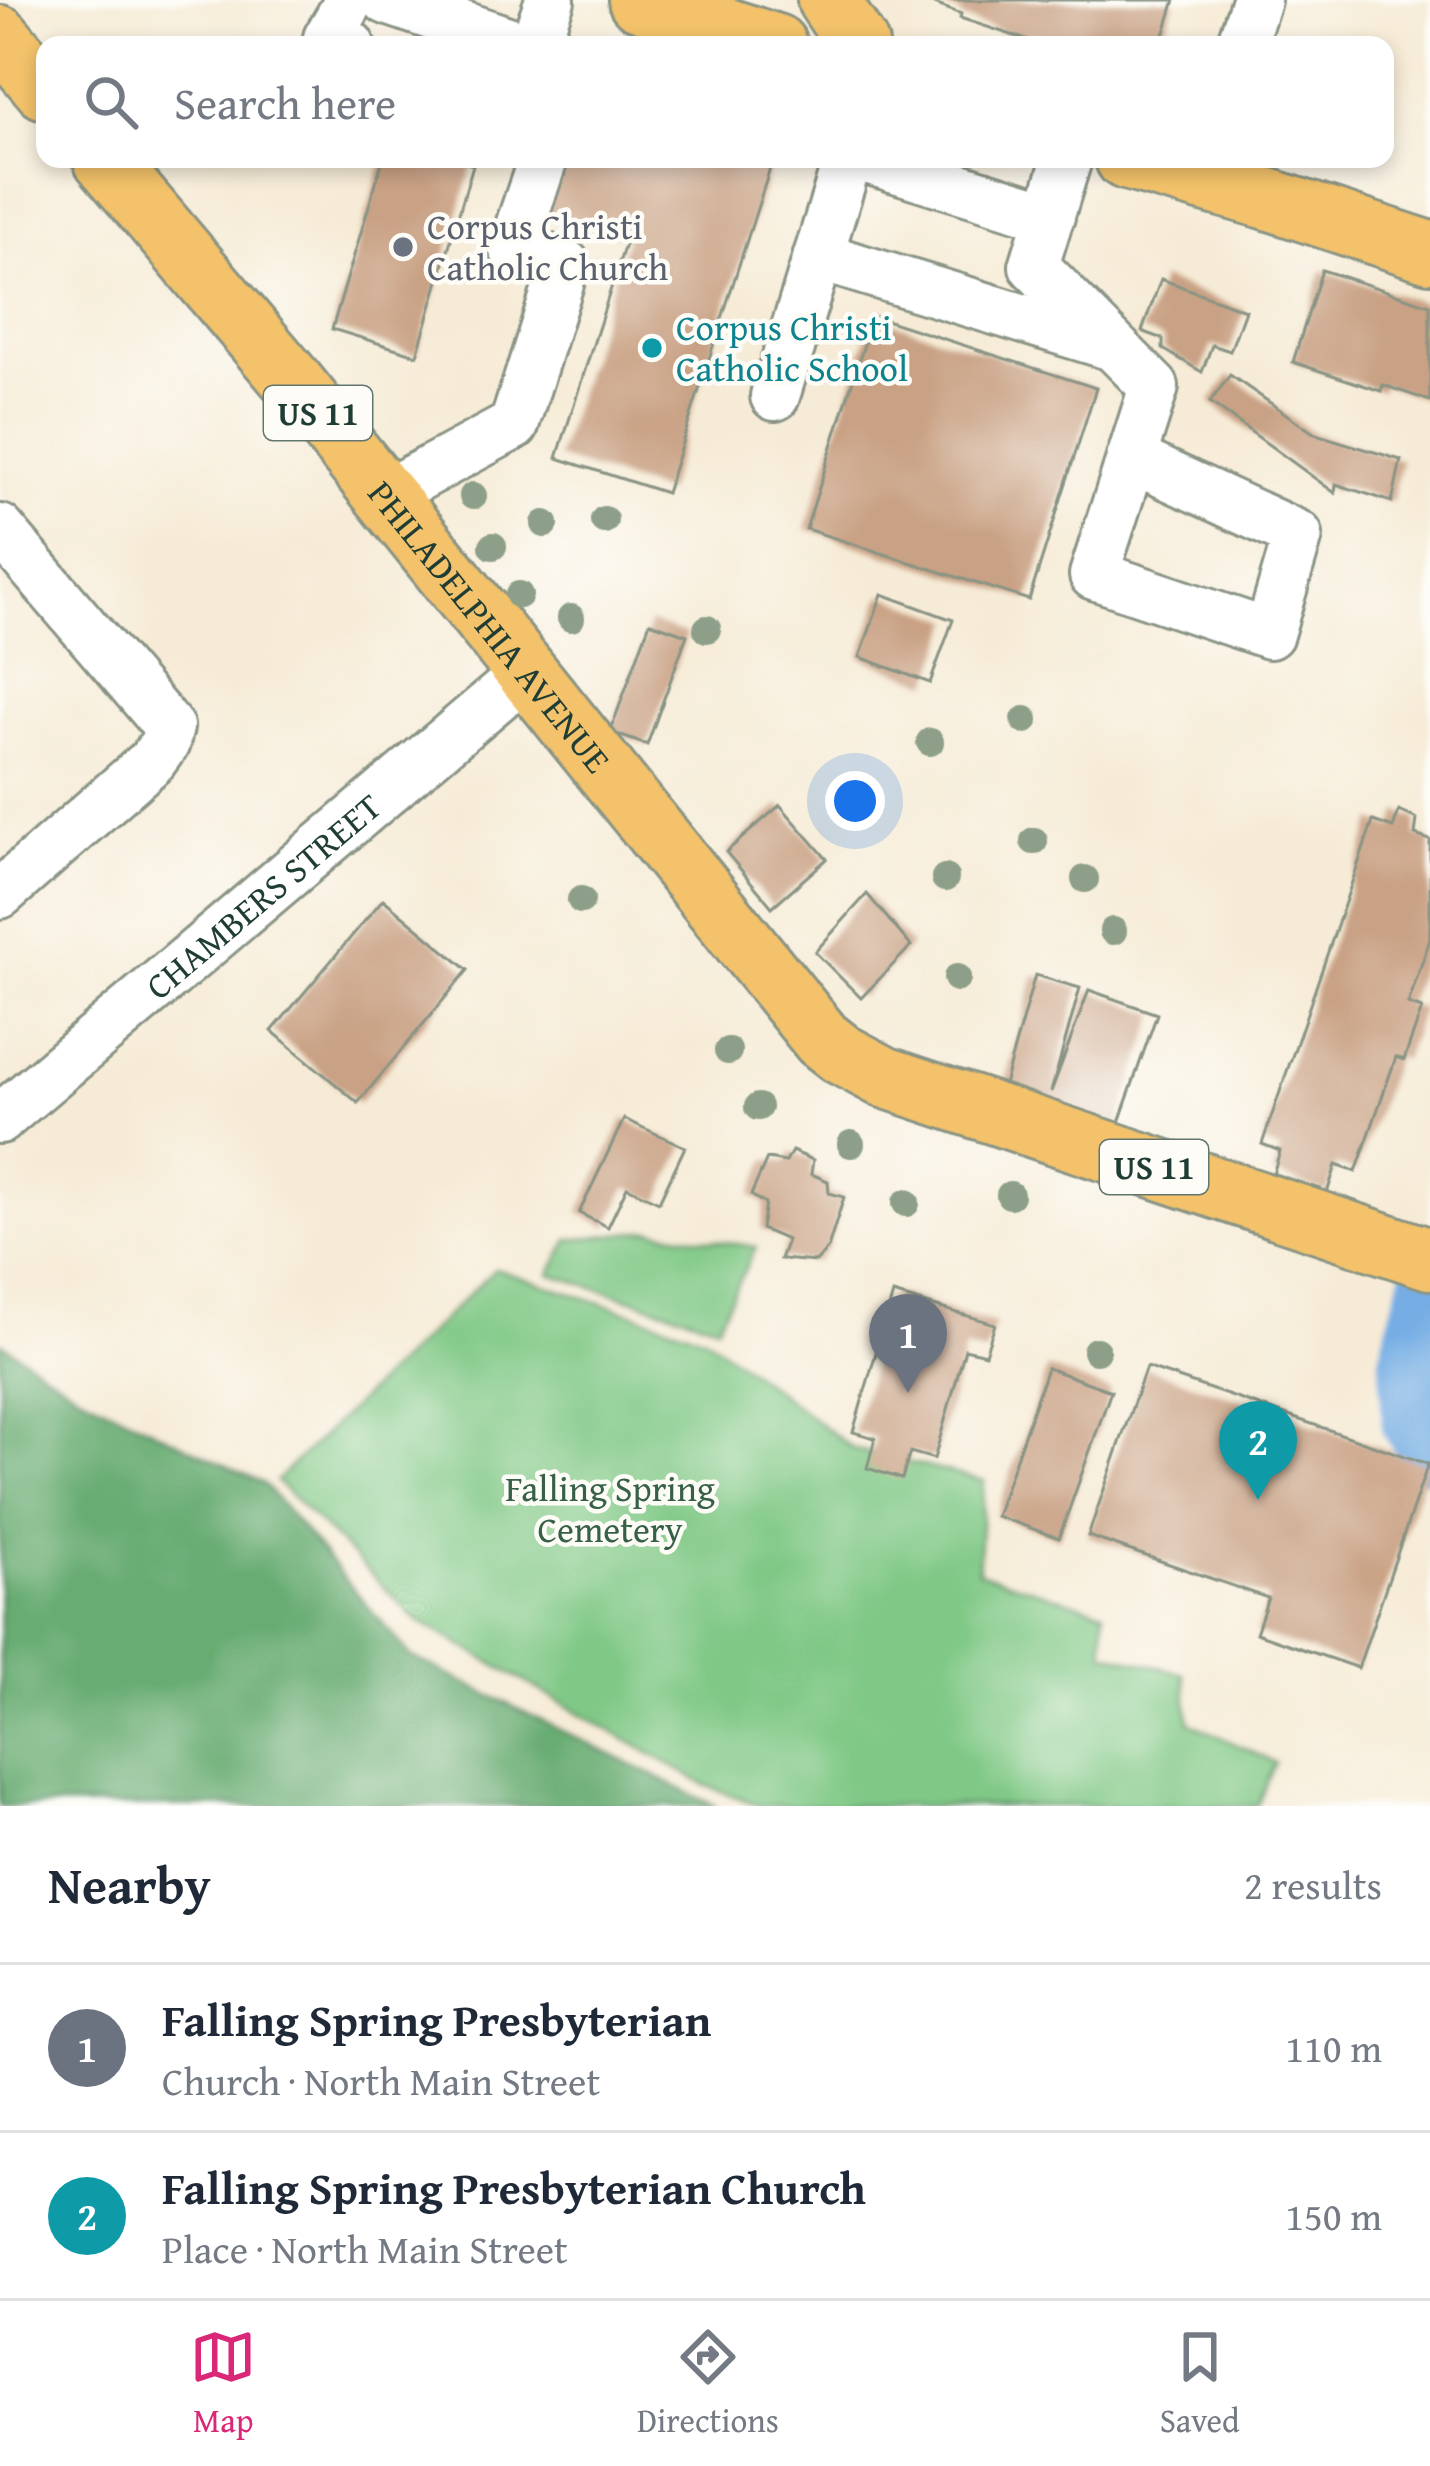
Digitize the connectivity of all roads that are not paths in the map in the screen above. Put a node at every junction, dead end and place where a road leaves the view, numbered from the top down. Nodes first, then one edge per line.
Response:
1 (350, 0) edge
2 (387, 0) edge
3 (550, 0) edge
4 (639, 0) edge
5 (828, 0) edge
6 (1256, 0) edge
7 (764, 27) edge
8 (0, 36) edge
9 (329, 36) edge
10 (493, 36) edge
11 (538, 36) edge
12 (852, 36) edge
13 (1244, 36) edge
14 (36, 78) edge
15 (112, 168) edge
16 (540, 168) edge
17 (845, 168) edge
18 (897, 168) edge
19 (1064, 168) edge
20 (1158, 168) edge
21 (1050, 216) junction
22 (1430, 252) edge
23 (818, 256) junction
24 (1113, 346) junction
25 (775, 396) dead end
26 (1131, 458) dead end
27 (384, 495) junction
28 (5, 548) edge
29 (526, 673) junction
30 (0, 894) edge
31 (0, 1119) edge
32 (1427, 1258) edge

1 - 9 street
2 - 10 street
3 - 11 street
4 - 7 main road
5 - 12 main road
6 - 13 street
8 - 14 main road
15 - 27 main road, PHILADELPHIA AVENUE / US 11
16 - 27 street
17 - 23 street
18 - 21 street
19 - 21 street
20 - 22 main road
21 - 24 street
23 - 24 street
23 - 25 street
24 - 26 street
27 - 29 main road, PHILADELPHIA AVENUE / US 11
28 - 30 street
29 - 31 street, CHAMBERS STREET
29 - 32 main road, PHILADELPHIA AVENUE / US 11

